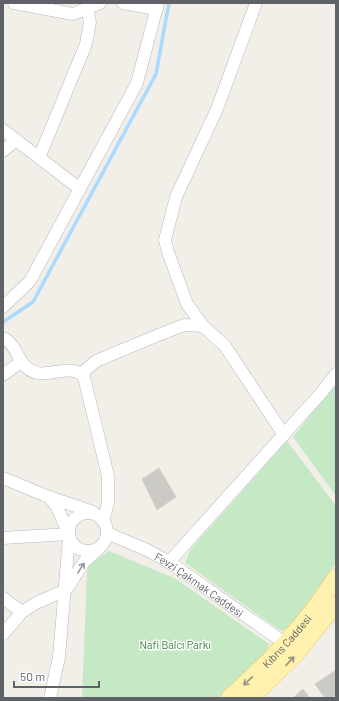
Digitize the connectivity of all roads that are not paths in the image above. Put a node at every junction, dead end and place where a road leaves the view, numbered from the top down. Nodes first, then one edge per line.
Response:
1 (14, 3) edge
2 (100, 3) edge
3 (123, 3) edge
4 (256, 3) edge
5 (157, 6) edge
6 (87, 8) junction
7 (3, 130) edge
8 (16, 140) junction
9 (3, 150) edge
10 (39, 158) junction
11 (80, 190) junction
12 (3, 307) edge
13 (202, 326) junction
14 (3, 338) edge
15 (21, 362) junction
16 (82, 373) junction
17 (336, 374) edge
18 (3, 375) edge
19 (284, 435) junction
20 (3, 478) edge
21 (49, 497) junction
22 (101, 518) junction
23 (107, 533) junction
24 (69, 535) junction
25 (3, 538) edge
26 (99, 548) junction
27 (169, 562) junction
28 (336, 577) edge
29 (66, 590) junction
30 (3, 598) edge
31 (336, 604) edge
32 (22, 612) junction
33 (3, 634) edge
34 (286, 644) junction
35 (50, 698) edge
36 (230, 698) edge
37 (251, 698) edge

1 - 6 street
2 - 6 street
3 - 5 street
4 - 13 street
5 - 11 street
6 - 10 street
7 - 8 street
8 - 9 street
8 - 10 street
10 - 11 street
11 - 12 street
13 - 16 street
13 - 19 street
14 - 15 street
15 - 16 street
15 - 18 street
16 - 22 street
17 - 19 street
19 - 27 street
20 - 21 street
21 - 22 street
21 - 24 street
22 - 23 street
22 - 24 street
23 - 26 street
23 - 27 street, Fevzi Çakmak Caddesi
24 - 25 street
24 - 26 street
24 - 29 street
29 -> 26 street
27 - 34 street, Fevzi Çakmak Caddesi
28 - 34 main road, Kıbrıs Caddesi
29 - 32 street
29 - 35 street
30 - 32 street
37 -> 31 main road
32 - 33 street
34 -> 36 main road, Kıbrıs Caddesi

